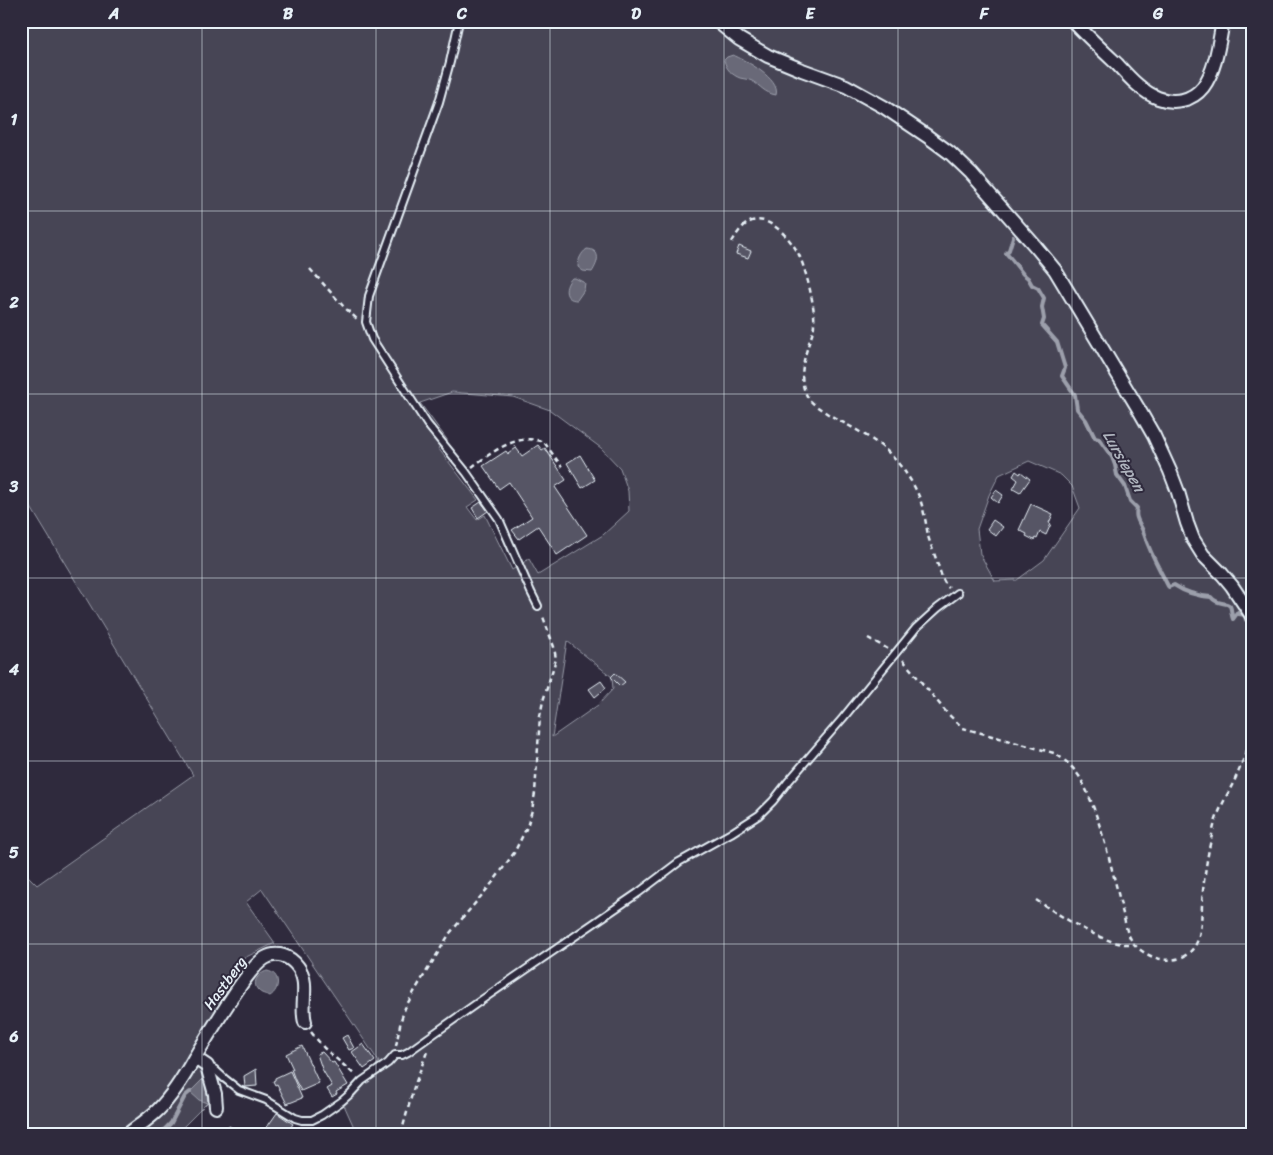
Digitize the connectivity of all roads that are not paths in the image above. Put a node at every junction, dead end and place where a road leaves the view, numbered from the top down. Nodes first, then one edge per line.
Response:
1 (459, 21) edge
2 (717, 21) edge
3 (1073, 21) edge
4 (1223, 21) edge
5 (958, 593) road end
6 (538, 606) road end
7 (1252, 616) edge
8 (305, 1022) dead end
9 (195, 1058) junction
10 (207, 1066) junction
11 (216, 1107) dead end
12 (128, 1134) edge

1 - 6 lane
2 - 7 street
3 - 4 street
5 - 10 lane
8 - 9 street, Hastberg
9 - 10 street
9 - 12 street, Hastberg
10 - 11 street

